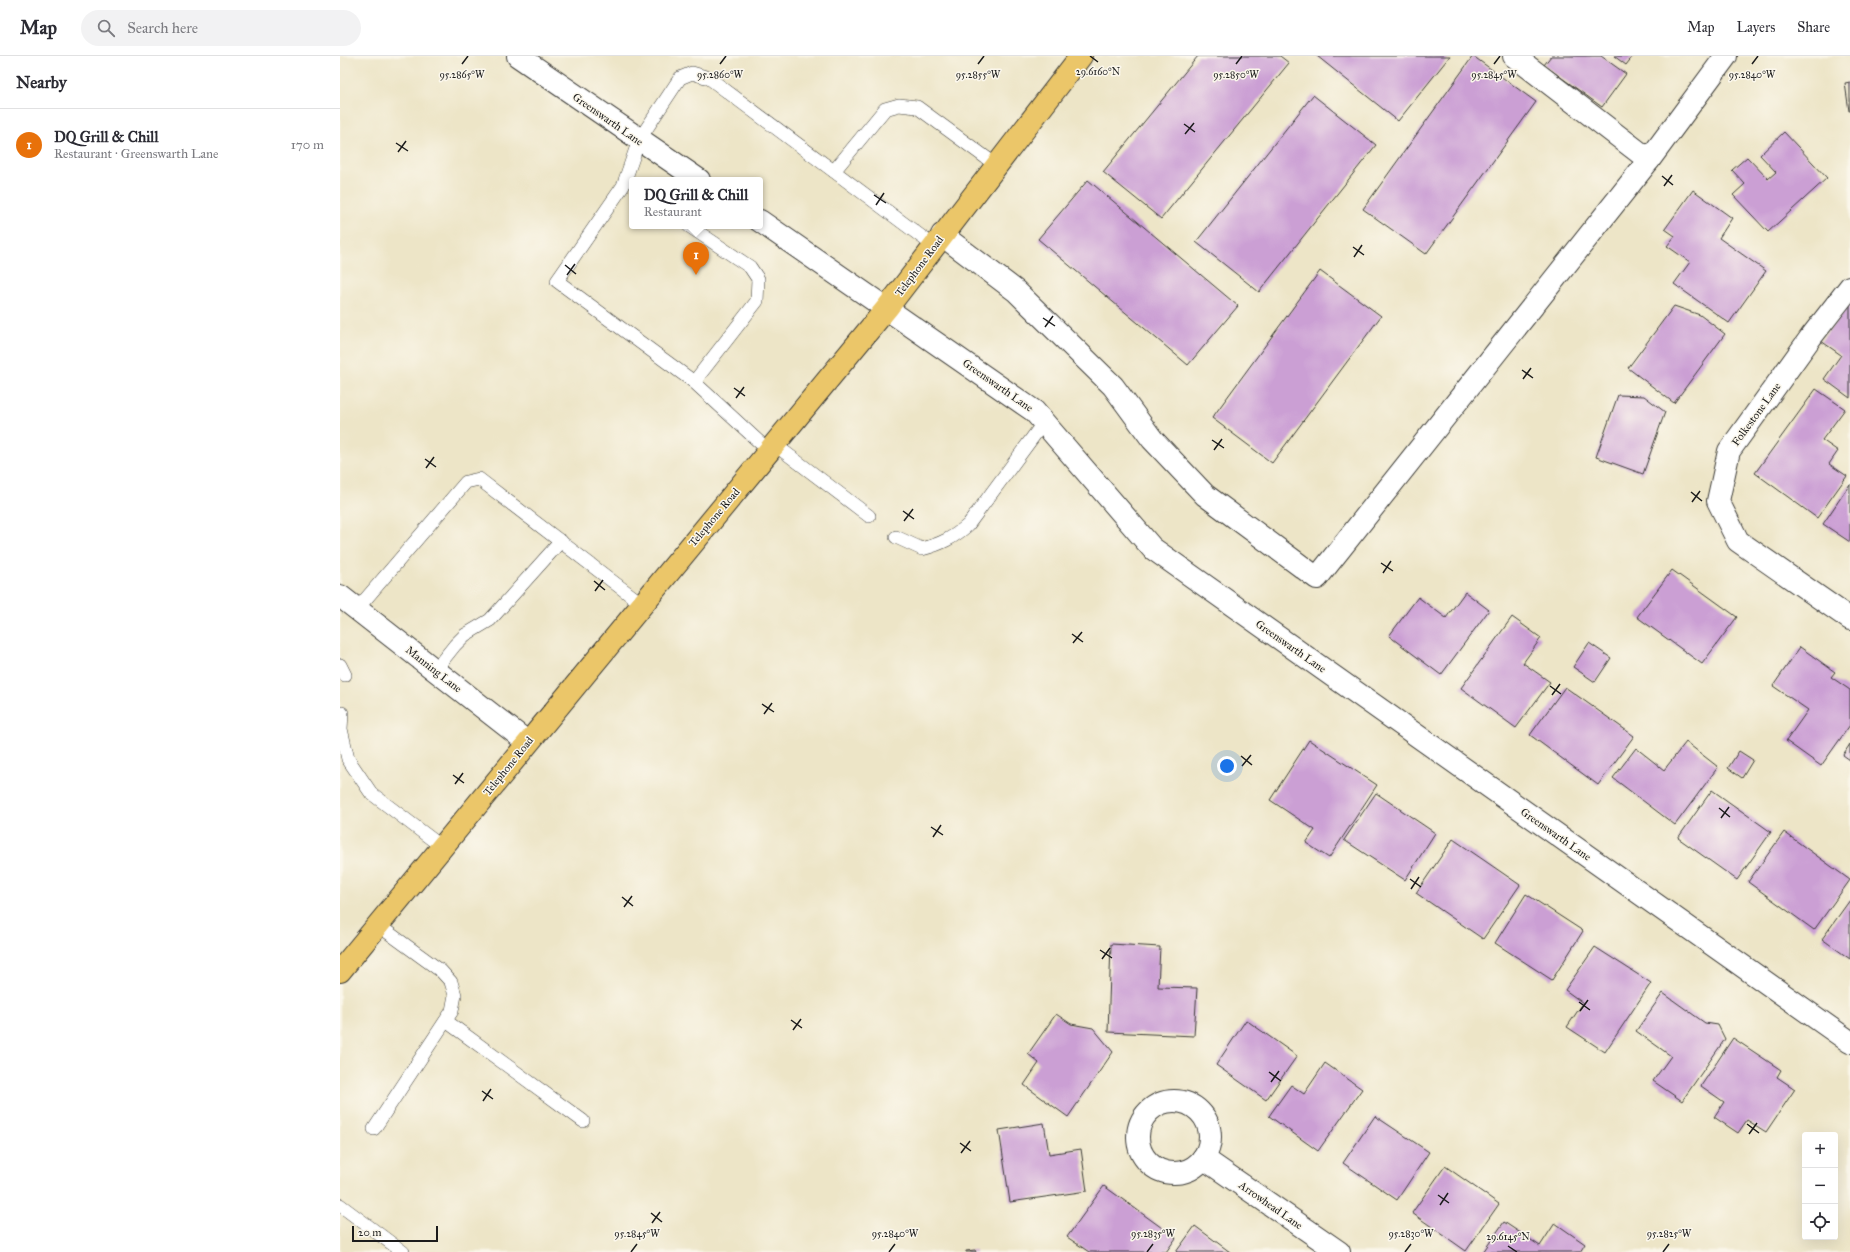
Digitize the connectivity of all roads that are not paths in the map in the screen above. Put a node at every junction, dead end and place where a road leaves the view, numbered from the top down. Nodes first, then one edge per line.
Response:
1 (518, 56) edge
2 (1081, 56) edge
3 (1514, 56) edge
4 (1726, 56) edge
5 (639, 140) junction
6 (1650, 160) junction
7 (996, 165) junction
8 (834, 171) junction
9 (630, 177) edge
10 (694, 177) edge
11 (627, 189) edge
12 (763, 223) edge
13 (694, 229) edge
14 (938, 241) junction
15 (1850, 287) edge
16 (887, 308) junction
17 (694, 382) junction
18 (1044, 422) junction
19 (772, 447) junction
20 (869, 516) dead end
21 (896, 536) dead end
22 (561, 541) junction
23 (349, 602) edge
24 (642, 604) junction
25 (1850, 619) edge
26 (435, 670) junction
27 (342, 713) dead end
28 (527, 742) junction
29 (442, 847) junction
30 (378, 925) junction
31 (340, 971) edge
32 (446, 1021) junction
33 (1850, 1042) edge
34 (583, 1121) dead end
35 (374, 1129) dead end
36 (1203, 1158) dead end
37 (340, 1205) edge
38 (403, 1252) edge
39 (1339, 1252) edge

1 - 5 street, Greenswarth Lane
2 - 7 main road, Telephone Road
3 - 6 street
4 - 6 street
5 - 8 lane
5 - 9 lane
5 - 10 street, Greenswarth Lane
6 - 14 street
7 - 8 lane
7 - 14 main road, Telephone Road
8 - 14 lane
11 - 17 lane
12 - 16 street, Greenswarth Lane
13 - 17 lane
14 - 16 main road, Telephone Road
15 - 25 street, Folkestone Lane
16 - 18 street, Greenswarth Lane
16 - 19 main road, Telephone Road
17 - 19 lane
18 - 21 lane
18 - 33 street, Greenswarth Lane
19 - 20 lane
19 - 24 main road, Telephone Road
22 - 23 lane
22 - 24 lane
22 - 26 lane
23 - 26 street, Manning Lane
24 - 28 main road, Telephone Road
26 - 28 street, Manning Lane
27 - 29 lane
28 - 29 main road, Telephone Road
29 - 30 main road, Telephone Road
30 - 31 main road, Telephone Road
30 - 32 lane
32 - 34 lane
32 - 35 lane
36 - 39 street, Arrowhead Lane
37 - 38 lane

